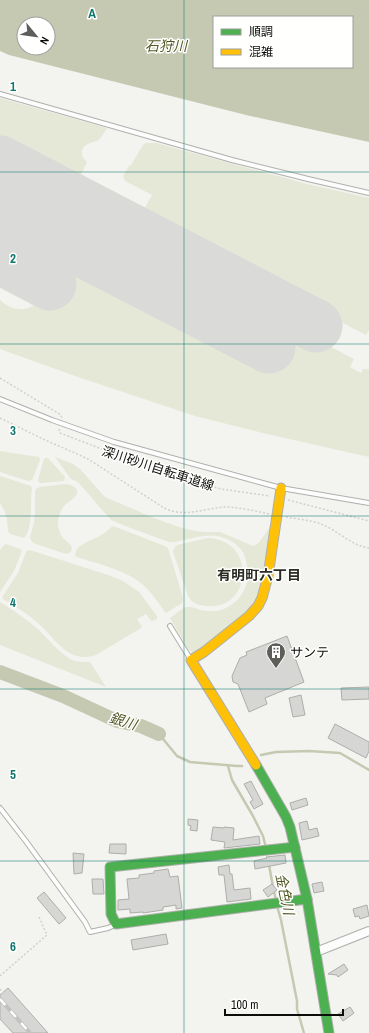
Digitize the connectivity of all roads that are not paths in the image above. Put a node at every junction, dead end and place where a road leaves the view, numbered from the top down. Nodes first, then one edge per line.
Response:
1 (0, 94) edge
2 (369, 193) edge
3 (0, 399) edge
4 (282, 488) junction
5 (369, 503) edge
6 (170, 626) dead end
7 (191, 660) junction
8 (0, 808) edge
9 (295, 847) junction
10 (307, 899) junction
11 (116, 924) junction
12 (369, 931) edge
13 (316, 952) junction
14 (329, 1033) edge

1 - 2 lane
3 - 4 lane
4 - 5 lane
4 - 7 street
6 - 7 lane
7 - 9 street
8 - 11 lane
9 - 10 street
9 - 11 street
10 - 11 street
10 - 13 street
12 - 13 street
13 - 14 street

